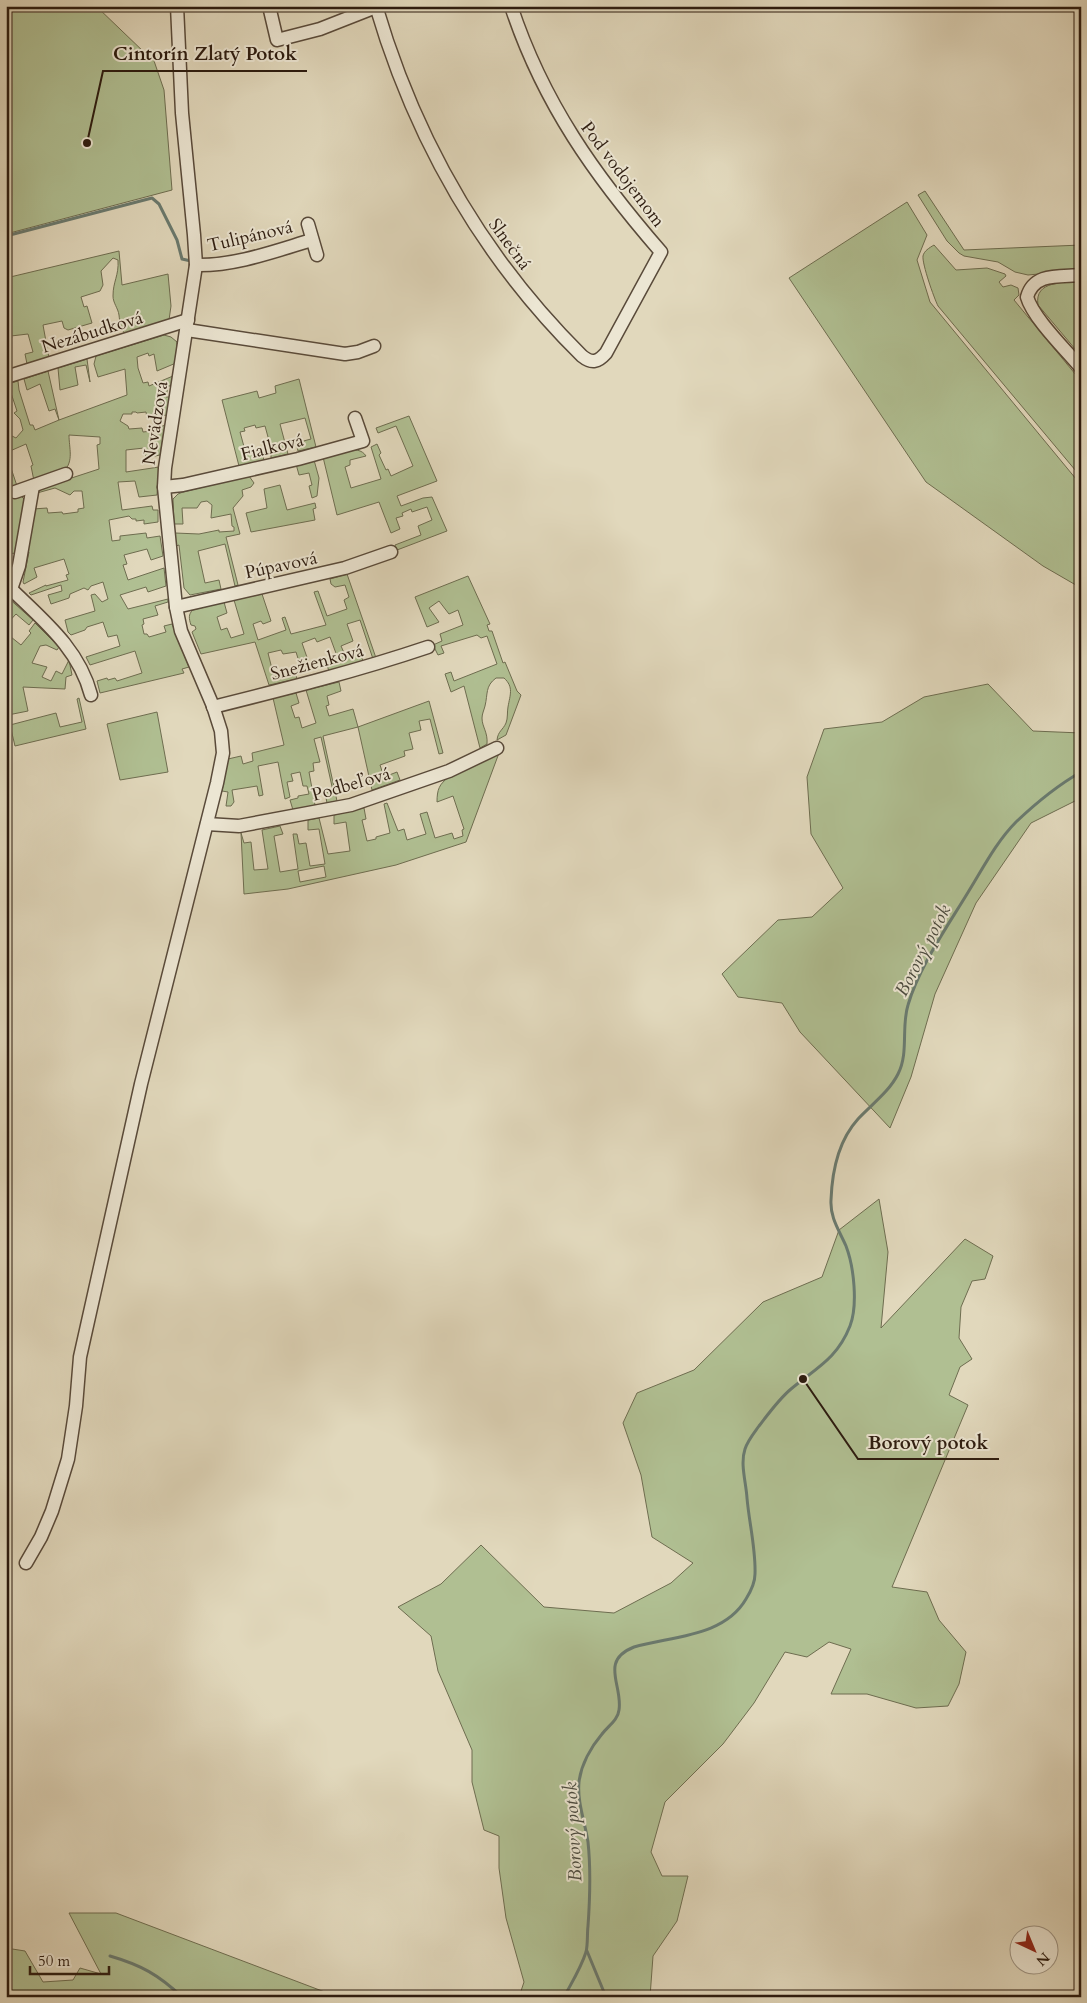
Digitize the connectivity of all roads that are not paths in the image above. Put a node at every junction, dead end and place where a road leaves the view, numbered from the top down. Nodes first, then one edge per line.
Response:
1 (177, 6) edge
2 (269, 6) edge
3 (376, 6) edge
4 (511, 6) edge
5 (308, 224) dead end
6 (312, 240) junction
7 (661, 252) joint
8 (317, 255) dead end
9 (196, 264) junction
10 (1081, 275) edge
11 (188, 325) junction
12 (374, 346) dead end
13 (1081, 368) edge
14 (6, 377) edge
15 (355, 418) dead end
16 (66, 474) dead end
17 (33, 486) junction
18 (164, 487) junction
19 (15, 492) dead end
20 (392, 552) dead end
21 (9, 587) edge
22 (176, 607) junction
23 (428, 647) dead end
24 (91, 695) dead end
25 (213, 708) junction
26 (497, 748) dead end
27 (206, 830) junction
28 (26, 1563) dead end

1 - 9 street, Nevädzová
2 - 3 street, Slnečná
3 - 7 street, Slnečná
4 - 7 street, Pod vodojemom
5 - 6 street, Tulipánová
6 - 8 street, Tulipánová
6 - 9 street, Tulipánová
9 - 11 street, Nevädzová
10 - 13 street
11 - 12 street, Nezábudková
11 - 14 street, Nezábudková
11 - 18 street, Nevädzová
15 - 18 street, Fialková
16 - 17 street
17 - 19 street
17 - 21 street
18 - 22 street, Nevädzová
20 - 22 street, Púpavová
21 - 24 street
22 - 25 street, Nevädzová
23 - 25 street, Snežienková
25 - 27 street, Nevädzová
26 - 27 street, Podbeľová
27 - 28 street, Nevädzová

